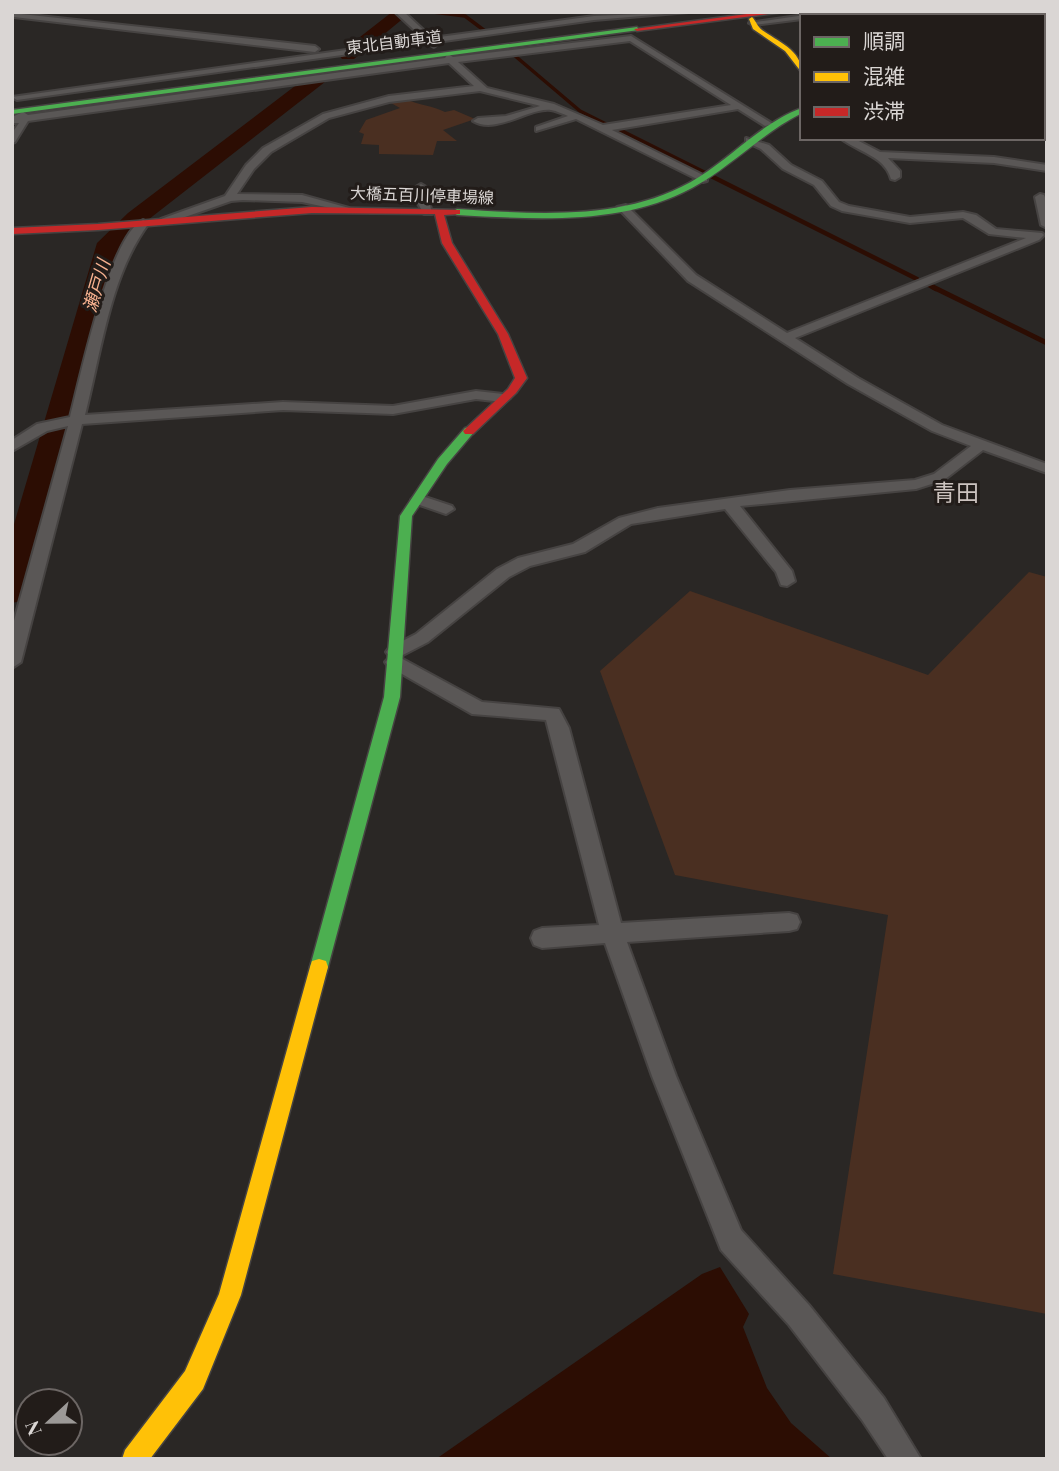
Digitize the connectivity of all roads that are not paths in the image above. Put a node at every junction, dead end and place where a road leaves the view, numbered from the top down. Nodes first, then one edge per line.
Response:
1 (685, 12) edge
2 (735, 12) edge
3 (781, 12) edge
4 (14, 14) edge
5 (402, 15) edge
6 (800, 17) edge
7 (752, 21) joint
8 (432, 43) junction
9 (344, 52) junction
10 (450, 59) junction
11 (800, 68) edge
12 (13, 87) edge
13 (481, 88) junction
14 (551, 106) junction
15 (737, 107) junction
16 (18, 108) edge
17 (800, 111) edge
18 (577, 116) junction
19 (12, 120) edge
20 (478, 121) dead end
21 (768, 124) junction
22 (608, 127) junction
23 (539, 130) dead end
24 (749, 140) junction
25 (849, 140) edge
26 (12, 141) edge
27 (957, 148) dead end
28 (878, 155) junction
29 (969, 158) junction
30 (1047, 167) edge
31 (707, 176) junction
32 (895, 177) dead end
33 (421, 187) dead end
34 (1040, 197) dead end
35 (229, 198) junction
36 (622, 207) junction
37 (345, 209) junction
38 (433, 213) junction
39 (165, 221) junction
40 (141, 223) junction
41 (12, 231) edge
42 (1044, 232) edge
43 (786, 338) junction
44 (503, 398) junction
45 (65, 421) junction
46 (979, 444) junction
47 (12, 447) edge
48 (1047, 470) edge
49 (419, 500) junction
50 (729, 503) junction
51 (446, 509) dead end
52 (787, 581) dead end
53 (395, 657) junction
54 (12, 662) edge
55 (789, 922) dead end
56 (613, 934) junction
57 (542, 938) dead end
58 (134, 1459) edge
59 (906, 1459) edge

1 - 8 street
2 - 16 main road, 東北自動車道
3 - 16 main road, 東北自動車道
4 - 9 street
5 - 8 street
6 - 7 street
7 - 11 main road
8 - 9 street
9 - 16 street
10 - 13 street
10 - 15 street
10 - 16 street
12 - 16 street
13 - 14 street
13 - 35 street
14 - 18 street
14 - 20 street
15 - 21 street
15 - 22 street
16 - 19 street
16 - 26 street
17 - 21 main road, 大橋五百川停車場線
18 - 22 street
18 - 23 street
21 - 24 main road, 大橋五百川停車場線
22 - 31 street
24 - 31 main road, 大橋五百川停車場線
24 - 42 street
25 - 28 street
27 - 29 street
28 - 29 street
28 - 32 street
29 - 30 street
31 - 36 main road, 大橋五百川停車場線
33 - 38 street
34 - 42 street
35 - 37 street
35 - 39 street
36 - 38 main road, 大橋五百川停車場線
36 - 43 street
37 - 38 main road, 大橋五百川停車場線
37 - 39 main road, 大橋五百川停車場線
38 - 44 main road
39 - 40 main road, 大橋五百川停車場線
40 - 41 main road, 大橋五百川停車場線
40 - 45 street
42 - 43 street
43 - 46 street
44 - 45 street
44 - 49 main road
45 - 47 street
45 - 54 street
46 - 48 street
46 - 50 street
49 - 51 street
49 - 53 main road
50 - 52 street
50 - 53 street
53 - 56 street
53 - 58 main road
55 - 56 street
56 - 57 street
56 - 59 street

